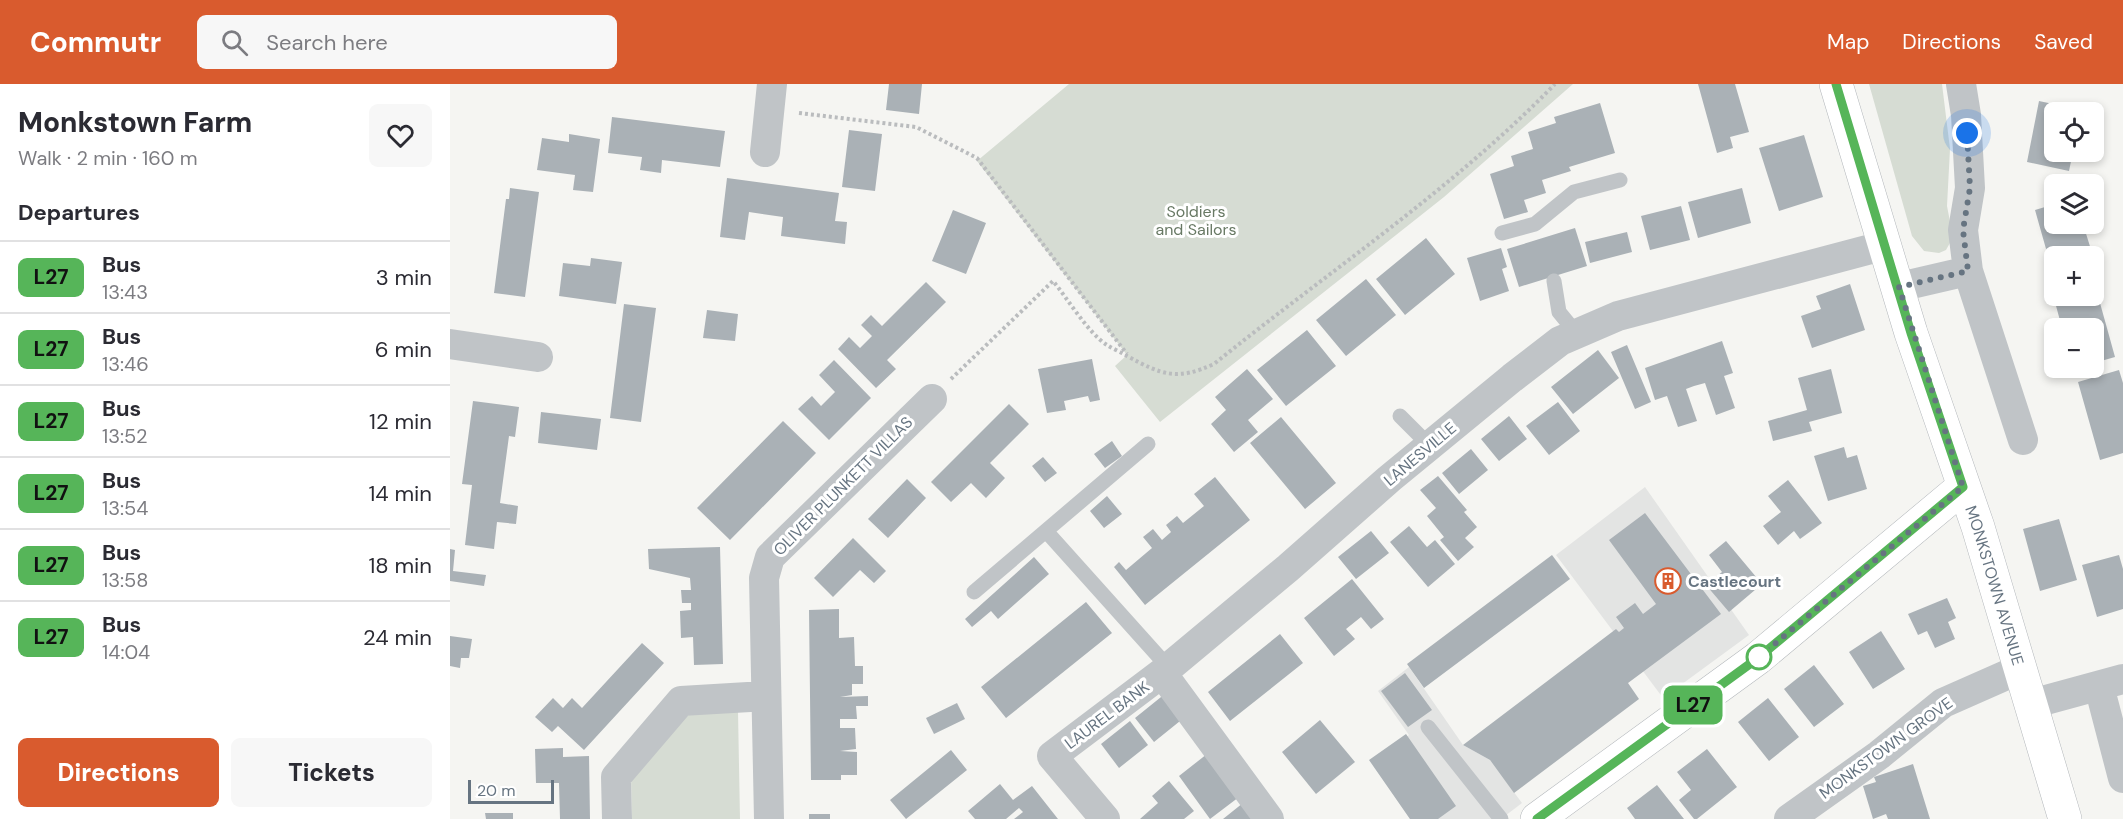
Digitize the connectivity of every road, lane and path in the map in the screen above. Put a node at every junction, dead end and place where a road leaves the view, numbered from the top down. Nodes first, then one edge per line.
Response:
1 (1555, 84) edge
2 (1836, 84) edge
3 (1960, 84) edge
4 (771, 96) edge
5 (765, 152) dead end
6 (1620, 180) dead end
7 (1502, 233) dead end
8 (1886, 245) junction
9 (1968, 271) junction
10 (1554, 281) dead end
11 (1899, 287) junction
12 (1577, 334) junction
13 (450, 344) edge
14 (538, 357) dead end
15 (1129, 357) junction
16 (932, 399) joint
17 (1400, 416) dead end
18 (2022, 440) dead end
19 (1148, 444) dead end
20 (1430, 446) junction
21 (1963, 487) junction
22 (1046, 531) junction
23 (974, 592) dead end
24 (2020, 669) junction
25 (1165, 670) junction
26 (2111, 683) edge
27 (766, 696) junction
28 (2031, 705) junction
29 (1428, 727) dead end
30 (2123, 778) edge
31 (617, 819) edge
32 (769, 819) edge
33 (1105, 819) edge
34 (1269, 819) edge
35 (1502, 819) edge
36 (1537, 819) edge
37 (1789, 819) edge
38 (2065, 819) edge

1 - 15 path
2 - 8 street, MONKSTOWN AVENUE
3 - 9 street
4 - 5 street
4 - 15 path
6 - 7 lane
8 - 11 street, MONKSTOWN AVENUE
8 - 12 street, LANESVILLE
9 - 11 street
9 - 18 street
10 - 12 lane
11 - 21 street, MONKSTOWN AVENUE
12 - 20 street, LANESVILLE
13 - 14 street
15 - 16 path
16 - 27 street, OLIVER PLUNKETT VILLAS
17 - 20 lane
19 - 22 lane
20 - 25 street, LANESVILLE
21 - 24 street, MONKSTOWN AVENUE
21 - 36 street
22 - 23 lane
22 - 25 lane
24 - 28 street, MONKSTOWN AVENUE
24 - 37 street, MONKSTOWN GROVE
25 - 33 street, LAUREL BANK
25 - 34 street
26 - 28 street
26 - 30 street
27 - 31 street
27 - 32 street
28 - 38 street, MONKSTOWN AVENUE
29 - 35 lane

